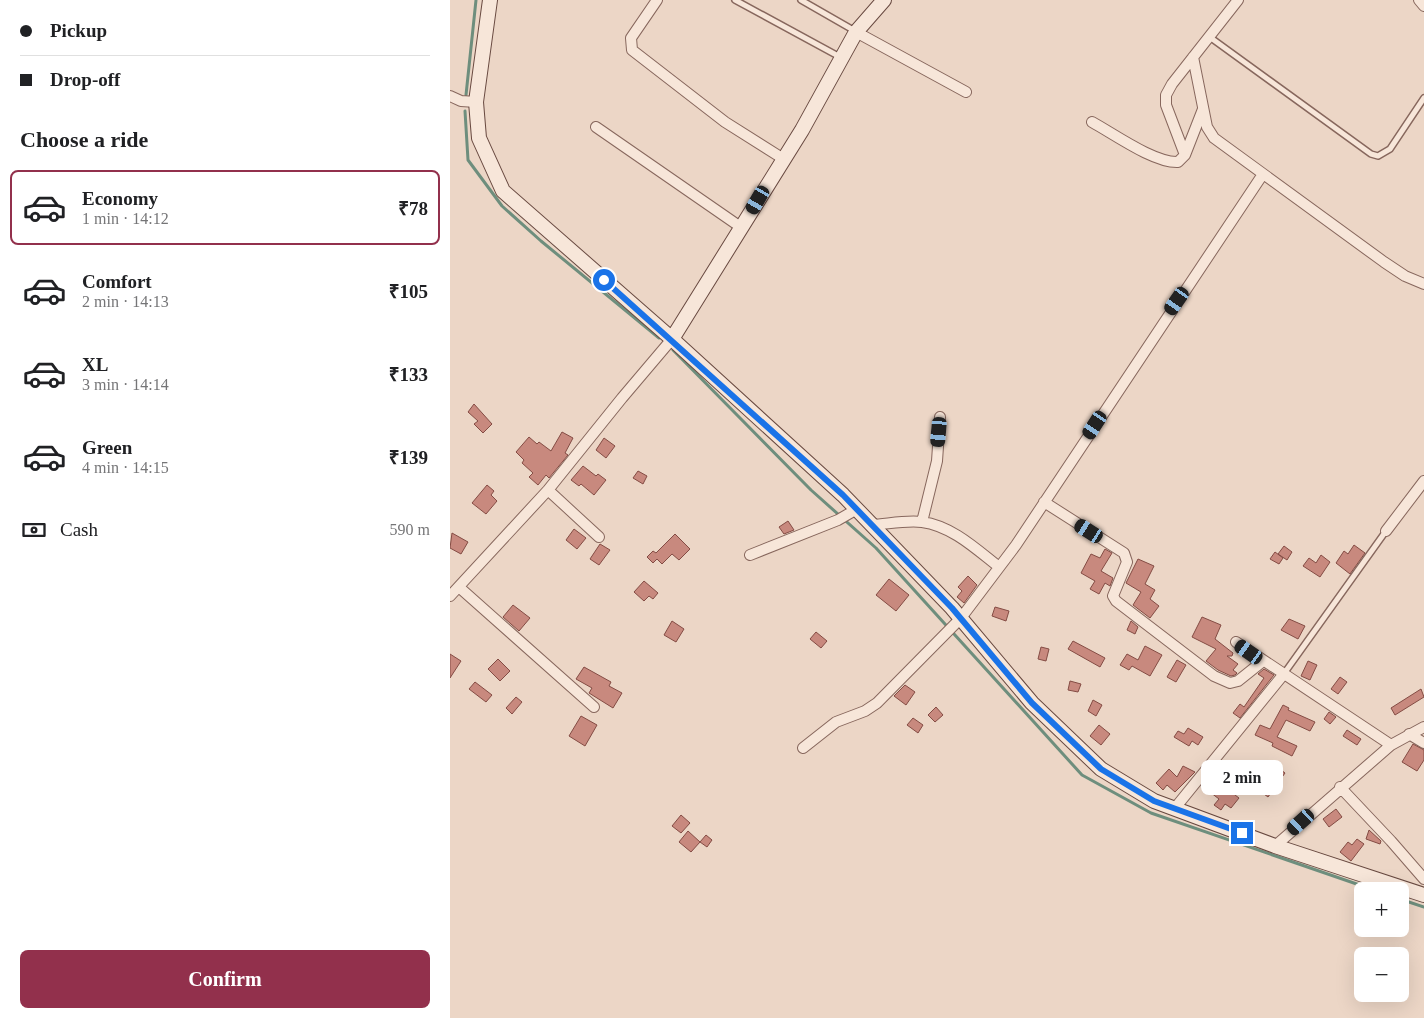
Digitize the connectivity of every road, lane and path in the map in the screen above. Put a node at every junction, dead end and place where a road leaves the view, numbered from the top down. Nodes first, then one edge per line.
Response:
1 (490, 0) edge
2 (657, 0) edge
3 (735, 0) edge
4 (801, 0) edge
5 (1238, 0) edge
6 (1419, 0) edge
7 (881, 1) edge
8 (1424, 6) edge
9 (856, 32) junction
10 (1210, 38) junction
11 (1193, 57) junction
12 (842, 58) junction
13 (966, 92) dead end
14 (450, 96) edge
15 (1424, 98) edge
16 (476, 102) junction
17 (1203, 109) junction
18 (1092, 122) dead end
19 (596, 127) dead end
20 (1185, 155) junction
21 (782, 158) junction
22 (1263, 174) junction
23 (742, 228) junction
24 (1424, 284) edge
25 (672, 339) junction
26 (940, 417) dead end
27 (1424, 480) edge
28 (548, 490) junction
29 (1044, 502) junction
30 (855, 511) junction
31 (922, 522) junction
32 (872, 525) junction
33 (1386, 531) joint
34 (599, 537) dead end
35 (750, 555) dead end
36 (1000, 567) junction
37 (460, 588) junction
38 (450, 596) edge
39 (955, 624) junction
40 (1236, 642) dead end
41 (1263, 661) junction
42 (1283, 675) junction
43 (594, 707) dead end
44 (1424, 727) edge
45 (1409, 734) junction
46 (1424, 743) edge
47 (1391, 744) junction
48 (803, 748) dead end
49 (1340, 787) junction
50 (1175, 808) junction
51 (1275, 846) junction
52 (1424, 880) edge
53 (1424, 895) edge

1 - 16 street
2 - 21 street
3 - 12 lane
4 - 9 lane
5 - 10 street
6 - 8 street
7 - 9 street
9 - 12 street
9 - 13 street
10 - 11 street
10 - 15 lane
11 - 17 street
11 - 20 street
12 - 21 street
14 - 16 street
16 - 25 street
17 - 20 street
17 - 22 street
18 - 20 street
19 - 23 street
21 - 23 street
22 - 24 street
22 - 29 street
23 - 25 street
25 - 28 street
25 - 30 street
26 - 31 street
27 - 33 street
28 - 34 street
28 - 37 street
29 - 36 street
29 - 41 street
30 - 32 street
30 - 35 street
31 - 32 street
31 - 36 street
32 - 39 street
33 - 42 lane
36 - 39 street
37 - 38 street
37 - 43 street
39 - 48 street
39 - 50 street
40 - 41 street
41 - 42 street
42 - 47 street
42 - 50 street
44 - 45 street
45 - 46 street
45 - 47 street
47 - 49 street
49 - 51 street
49 - 52 street
50 - 51 street
51 - 53 street

